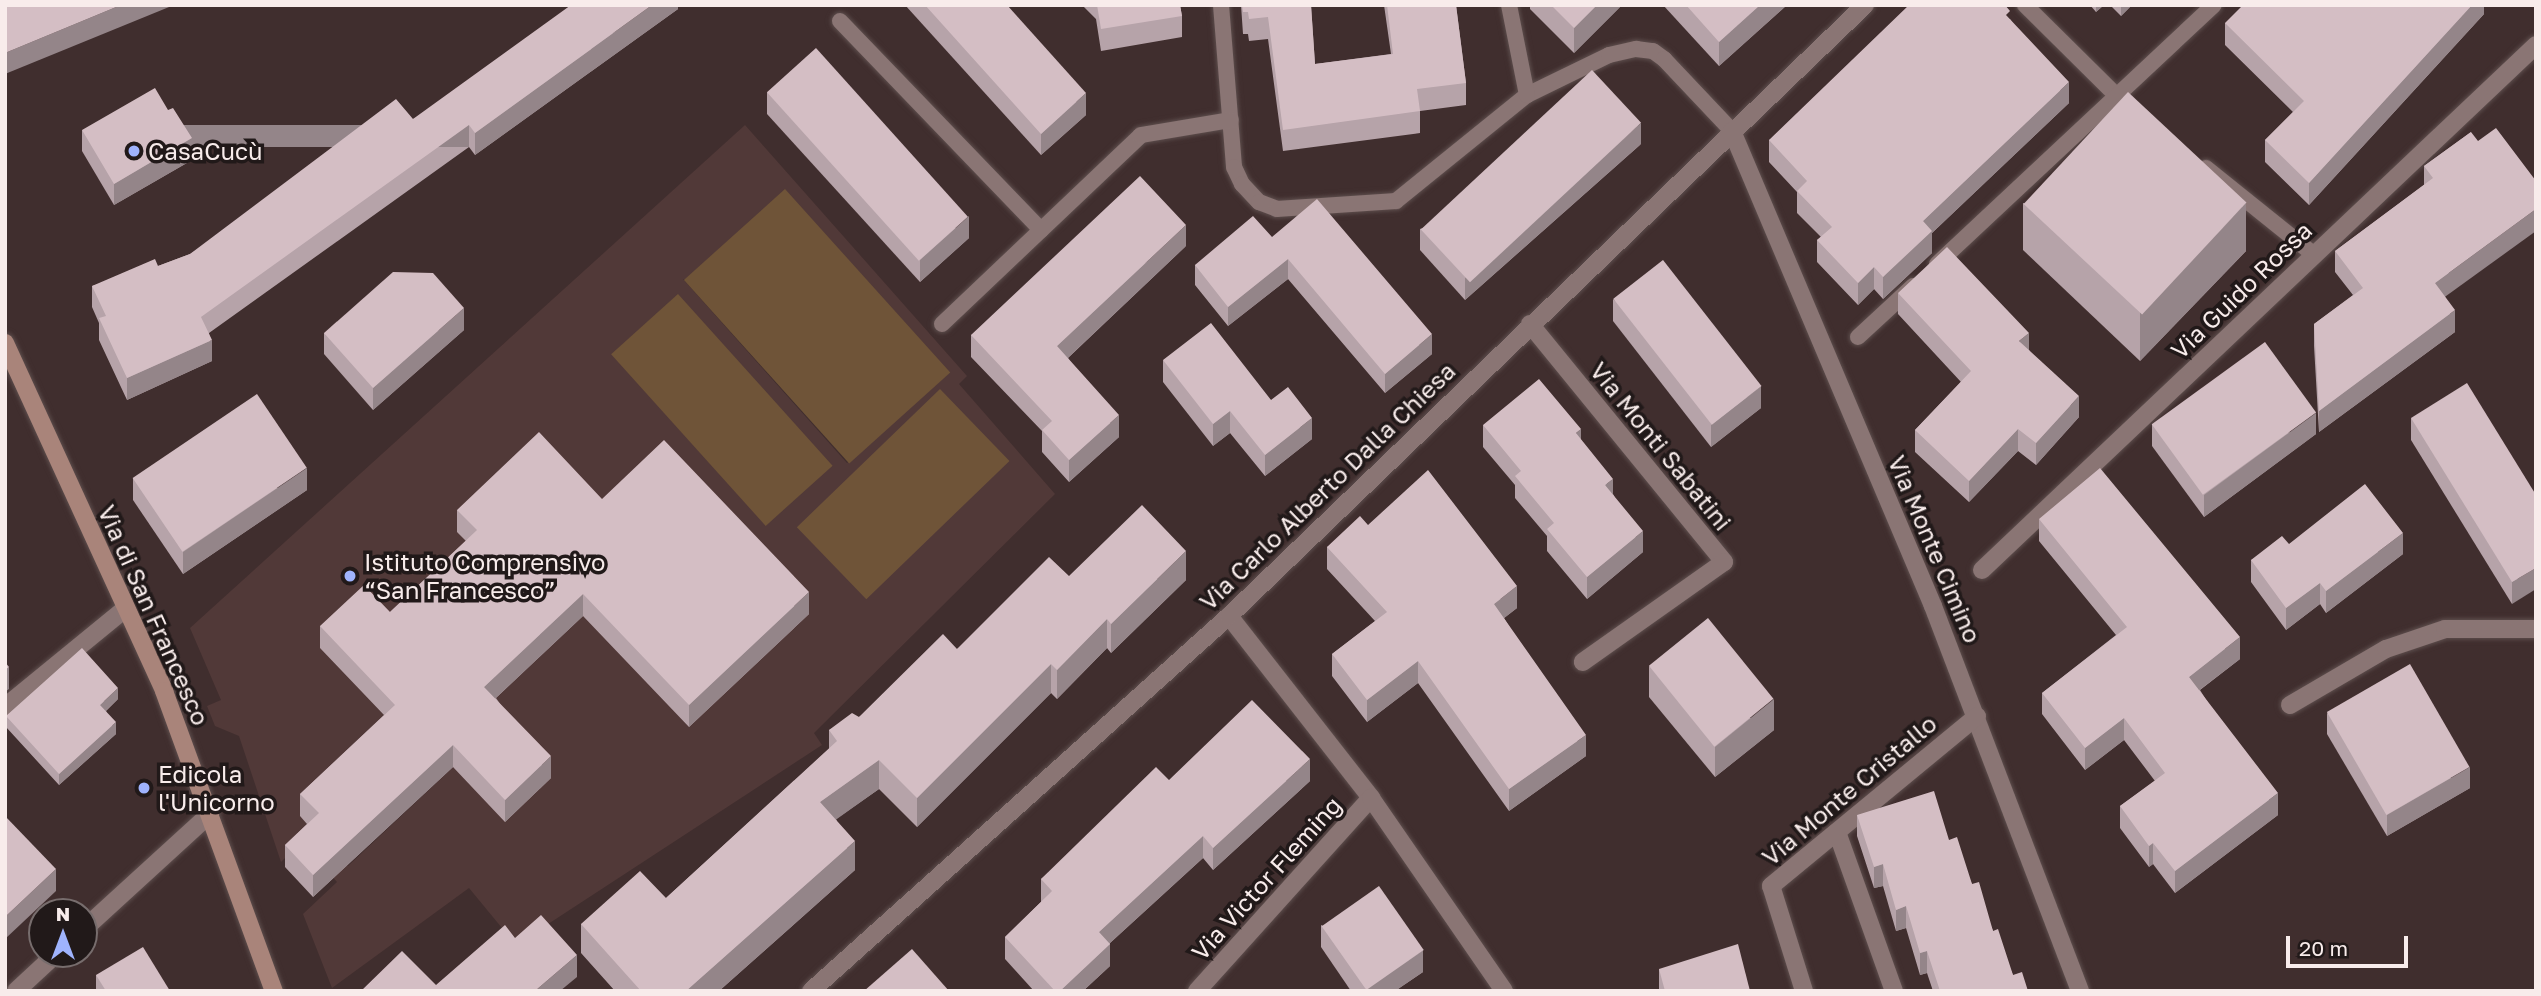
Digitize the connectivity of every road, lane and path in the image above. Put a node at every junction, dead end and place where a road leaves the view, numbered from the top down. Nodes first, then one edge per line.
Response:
1 (1222, 5) edge
2 (1509, 5) edge
3 (1865, 5) edge
4 (2025, 5) edge
5 (2214, 5) edge
6 (840, 20) dead end
7 (2536, 45) edge
8 (1527, 95) junction
9 (2116, 96) junction
10 (2137, 112) edge
11 (1231, 120) junction
12 (1732, 131) junction
13 (2189, 154) edge
14 (1041, 230) junction
15 (2314, 254) junction
16 (942, 324) dead end
17 (1530, 324) junction
18 (1858, 337) dead end
19 (5, 344) edge
20 (1982, 570) dead end
21 (126, 608) junction
22 (1229, 616) junction
23 (2536, 629) edge
24 (1583, 663) dead end
25 (2290, 705) dead end
26 (5, 707) edge
27 (1977, 716) junction
28 (1371, 798) junction
29 (209, 814) junction
30 (1837, 832) junction
31 (98, 916) edge
32 (41, 968) edge
33 (16, 991) edge
34 (274, 991) edge
35 (811, 991) edge
36 (1197, 991) edge
37 (1504, 991) edge
38 (1804, 991) edge
39 (1894, 991) edge
40 (2080, 991) edge

1 - 11 lane
2 - 8 lane
3 - 12 street, Via Carlo Alberto Dalla Chiesa
4 - 9 lane
5 - 9 lane
6 - 14 lane
7 - 15 street, Via Guido Rossa
8 - 11 lane
8 - 12 lane
9 - 10 lane
9 - 18 lane
11 - 14 lane
12 - 17 street, Via Carlo Alberto Dalla Chiesa
12 - 27 street, Via Monte Cimino
13 - 15 lane
14 - 16 lane
15 - 20 street, Via Guido Rossa
17 - 22 street, Via Carlo Alberto Dalla Chiesa
17 - 24 street, Via Monti Sabatini
19 - 21 street, Via di San Francesco
21 - 26 street
21 - 29 street, Via di San Francesco
22 - 28 street, Via Victor Fleming
22 - 35 street, Via Carlo Alberto Dalla Chiesa
23 - 25 street
27 - 30 street, Via Monte Cristallo
27 - 40 street, Via Monte Cimino
28 - 36 street, Via Victor Fleming
28 - 37 street, Via Victor Fleming
29 - 31 street
29 - 34 street, Via di San Francesco
30 - 38 street, Via Monte Cristallo
30 - 39 street
32 - 33 street

